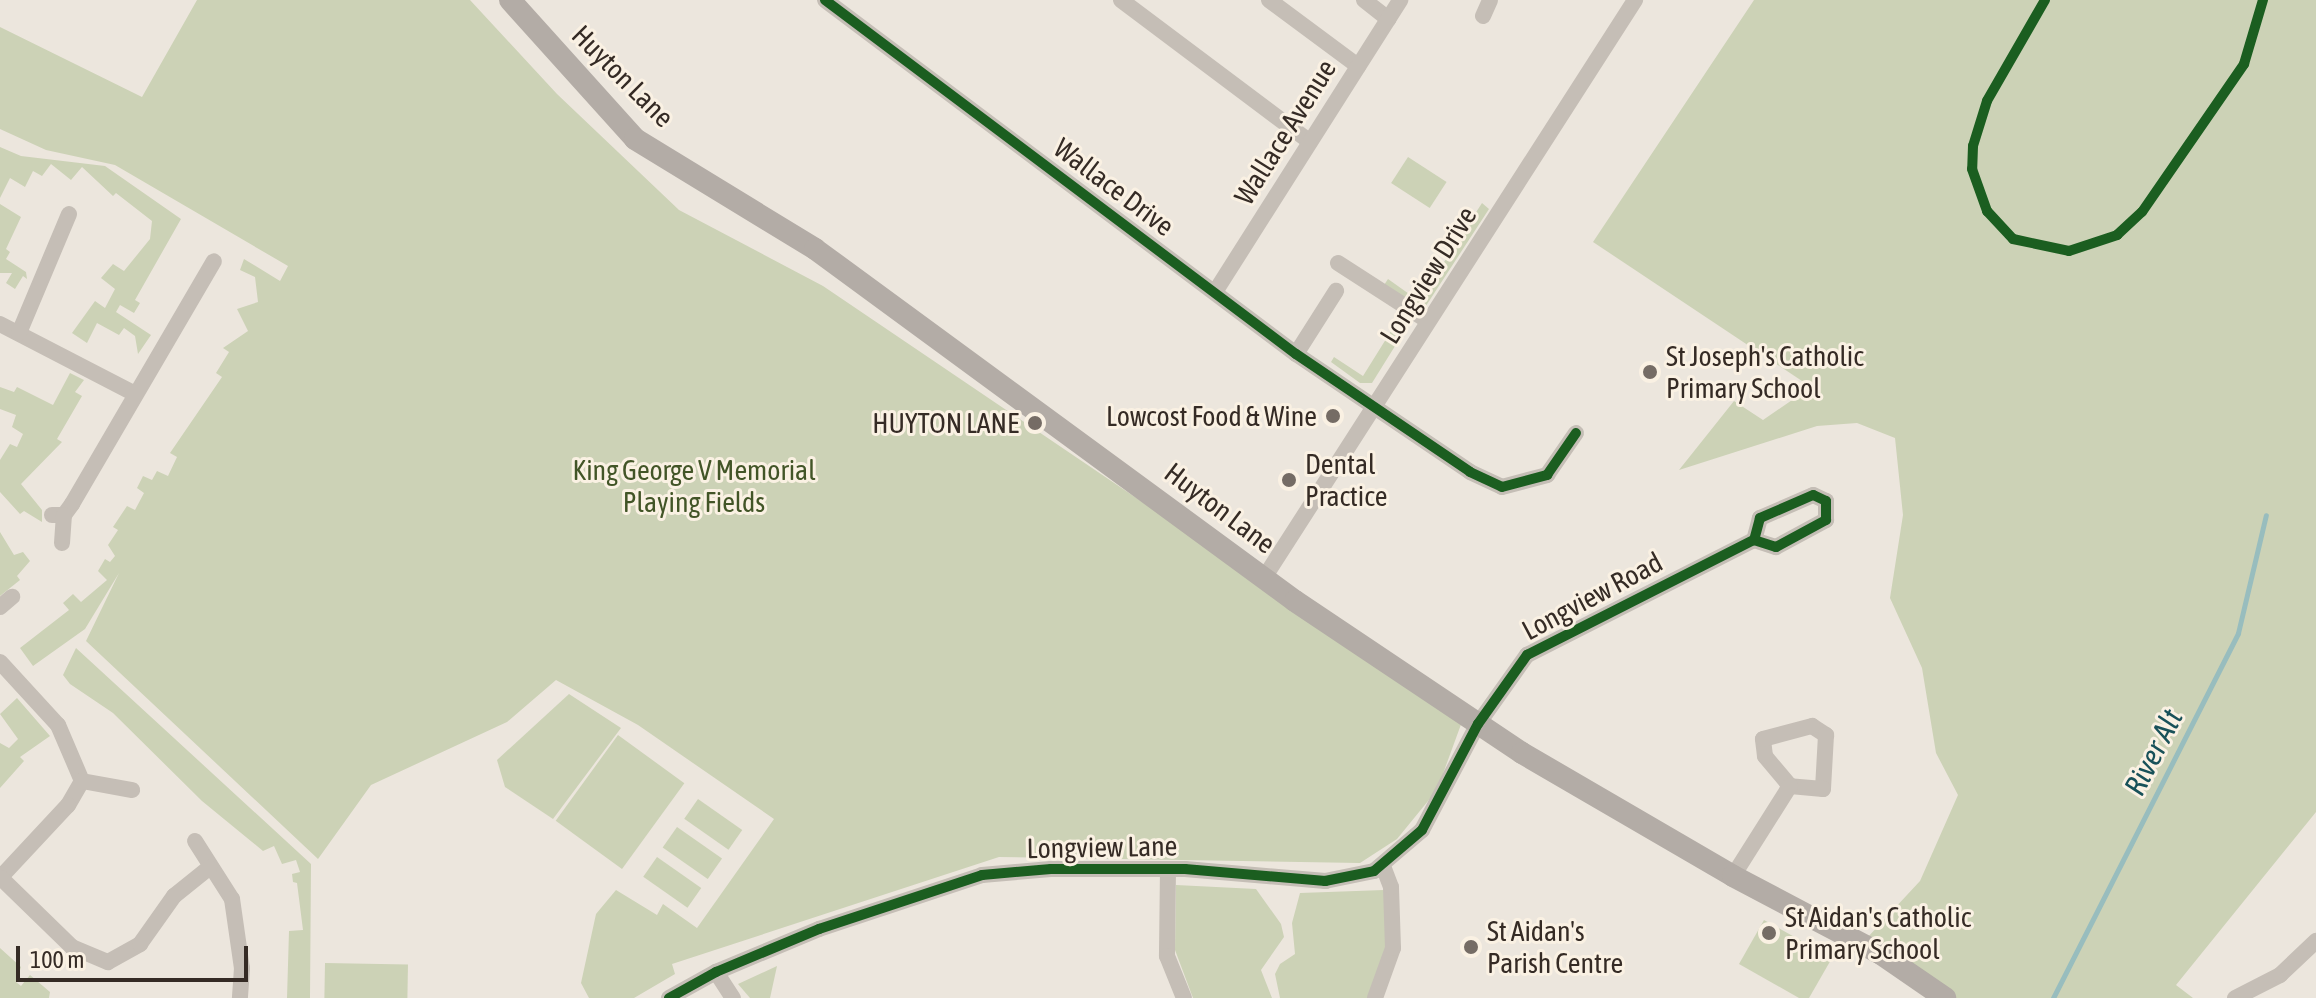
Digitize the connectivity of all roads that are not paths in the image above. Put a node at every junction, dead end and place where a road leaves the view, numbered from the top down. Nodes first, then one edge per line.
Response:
1 (510, 0) edge
2 (825, 0) edge
3 (1121, 0) edge
4 (1269, 0) edge
5 (1364, 0) edge
6 (1400, 0) edge
7 (1635, 0) edge
8 (1388, 19) junction
9 (1358, 66) junction
10 (1310, 142) junction
11 (69, 214) dead end
12 (80, 231) dead end
13 (61, 235) junction
14 (214, 261) dead end
15 (1338, 263) dead end
16 (205, 279) junction
17 (222, 287) dead end
18 (1336, 291) dead end
19 (1215, 292) junction
20 (1428, 321) junction
21 (0, 324) edge
22 (19, 333) junction
23 (1296, 354) junction
24 (135, 394) junction
25 (1375, 410) junction
26 (1576, 433) dead end
27 (1564, 450) junction
28 (1582, 452) dead end
29 (1754, 540) dead end
30 (62, 543) dead end
31 (1264, 578) junction
32 (0, 662) edge
33 (1478, 724) junction
34 (82, 781) junction
35 (1790, 786) junction
36 (132, 790) dead end
37 (195, 841) dead end
38 (1383, 866) junction
39 (209, 868) junction
40 (1168, 869) junction
41 (1733, 876) junction
42 (0, 878) edge
43 (2315, 945) edge
44 (716, 972) junction
45 (240, 998) edge
46 (669, 998) edge
47 (733, 998) edge
48 (1184, 998) edge
49 (1376, 998) edge
50 (1945, 998) edge
51 (2235, 998) edge

1 - 31 main road, Huyton Lane
2 - 19 street, Wallace Drive
3 - 10 street
4 - 9 street
5 - 8 street
6 - 8 street, Wallace Avenue
7 - 20 street, Longview Drive
8 - 9 street, Wallace Avenue
9 - 10 street, Wallace Avenue
10 - 19 street, Wallace Avenue
11 - 13 street
12 - 13 street
13 - 22 street
14 - 16 street
15 - 20 street
16 - 17 street
16 - 24 street
18 - 23 street
19 - 23 street, Wallace Drive
20 - 25 street, Longview Drive
21 - 22 street
22 - 24 street
23 - 25 street, Wallace Drive
24 - 30 street
25 - 27 street, Wallace Drive
25 - 31 street, Longview Drive
26 - 27 street, Wallace Drive
27 - 28 street
29 - 33 street, Longview Road
31 - 33 main road, Huyton Lane
32 - 34 street
33 - 38 street, Longview Lane
33 - 41 main road, Huyton Lane
34 - 36 street
34 - 42 street
35 - 35 street
35 - 41 street
37 - 39 street
38 - 40 street, Longview Lane
38 - 49 street
39 - 42 street
39 - 45 street
40 - 44 street, Longview Lane
40 - 48 street
41 - 50 main road, Huyton Lane
43 - 51 street
44 - 46 street, Longview Lane
44 - 47 street

